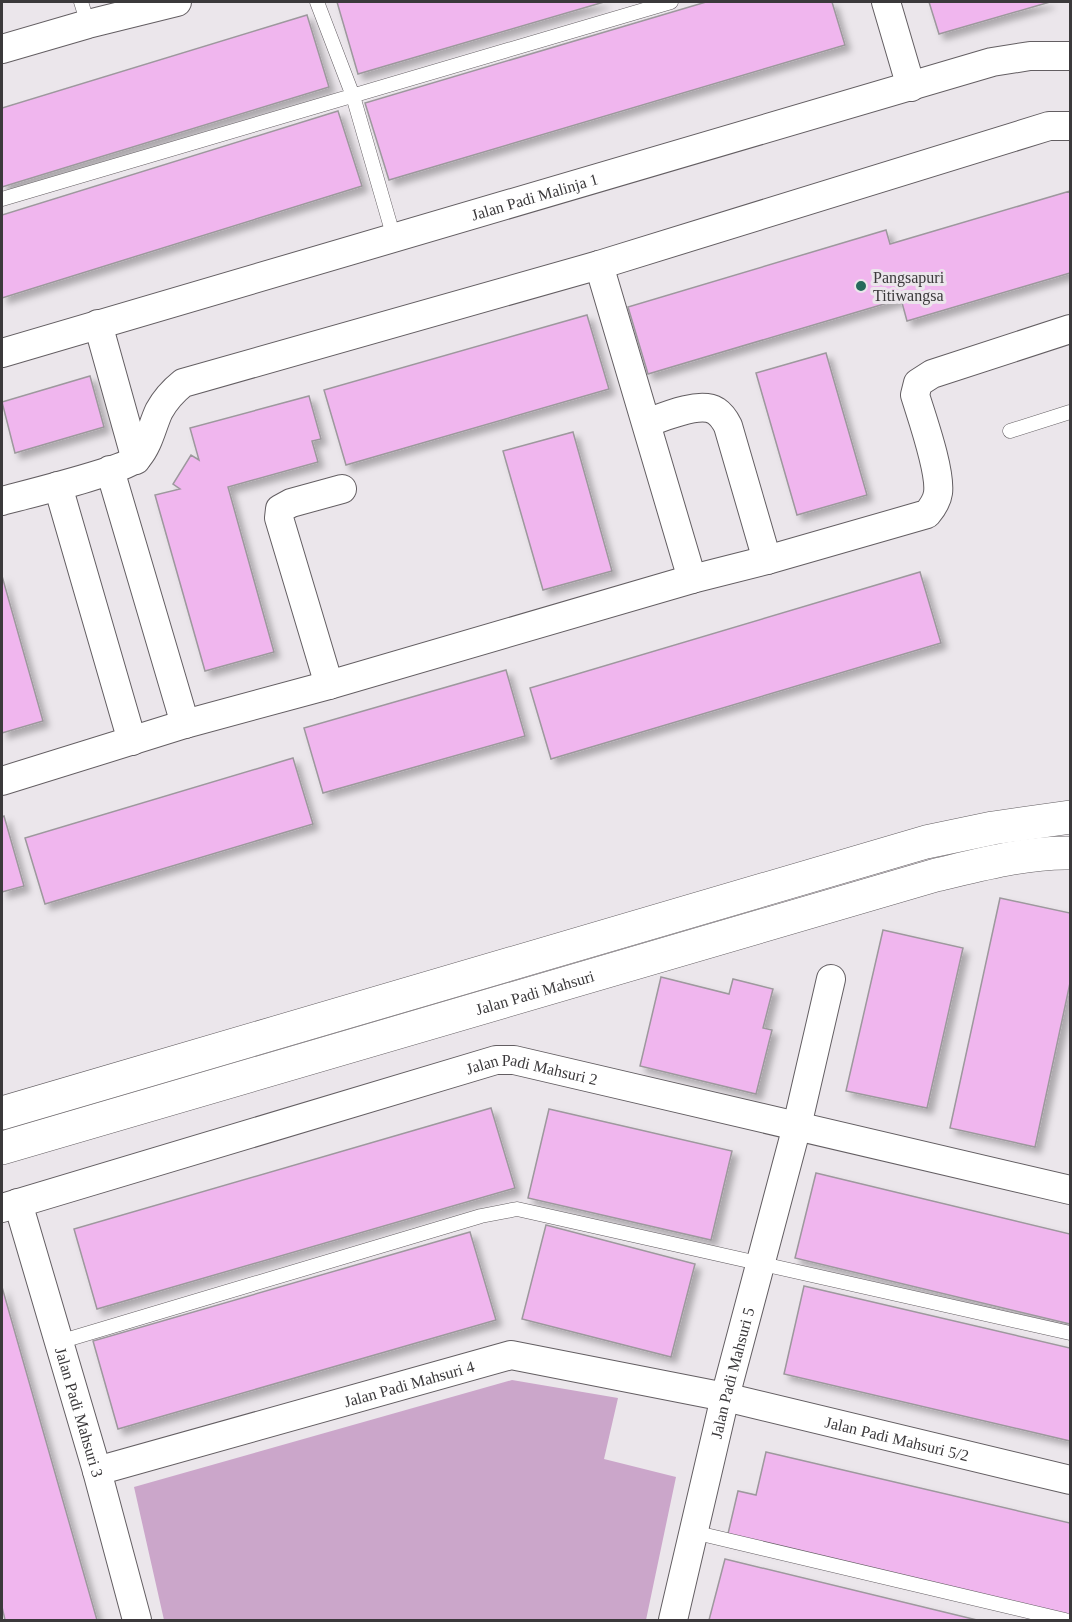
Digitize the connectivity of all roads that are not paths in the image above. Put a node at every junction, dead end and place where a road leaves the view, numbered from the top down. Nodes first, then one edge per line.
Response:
1 (177, 2) edge
2 (317, 2) edge
3 (671, 2) edge
4 (886, 2) edge
5 (85, 13) edge
6 (2, 49) edge
7 (1071, 56) edge
8 (911, 87) junction
9 (353, 96) junction
10 (1071, 126) edge
11 (2, 199) edge
12 (394, 238) junction
13 (599, 265) junction
14 (98, 324) junction
15 (1071, 329) edge
16 (2, 353) edge
17 (1071, 412) edge
18 (647, 423) junction
19 (1010, 431) dead end
20 (123, 465) junction
21 (58, 486) junction
22 (342, 489) dead end
23 (2, 501) edge
24 (767, 560) junction
25 (692, 579) junction
26 (329, 684) junction
27 (185, 724) junction
28 (132, 741) junction
29 (2, 780) edge
30 (1071, 817) edge
31 (1071, 853) edge
32 (831, 979) dead end
33 (2, 1113) edge
34 (797, 1126) junction
35 (2, 1148) edge
36 (1069, 1181) edge
37 (10, 1206) edge
38 (760, 1264) junction
39 (1071, 1333) edge
40 (59, 1342) junction
41 (725, 1397) junction
42 (97, 1471) junction
43 (1071, 1480) edge
44 (693, 1532) junction
45 (137, 1620) edge
46 (673, 1620) edge
47 (1065, 1620) edge

1 - 5 street
2 - 9 lane
3 - 9 lane
4 - 8 street
5 - 6 street
7 - 8 street, Jalan Padi Malinja 1
8 - 12 street, Jalan Padi Malinja 1
9 - 11 lane
9 - 12 lane
10 - 13 street
12 - 14 street, Jalan Padi Malinja 1
13 - 18 street
13 - 20 street
14 - 16 street, Jalan Padi Malinja 1
14 - 20 street
15 - 24 street
17 - 19 lane
18 - 24 street
18 - 25 street
20 - 21 street
20 - 27 street
21 - 23 street
21 - 28 street
22 - 26 street
24 - 25 street
25 - 26 street
26 - 27 street
27 - 28 street
28 - 29 street
30 - 33 main road, Jalan Padi Mahsuri
31 - 35 main road, Jalan Padi Mahsuri
32 - 34 street, Jalan Padi Mahsuri 5
34 - 36 street, Jalan Padi Mahsuri 2
34 - 37 street, Jalan Padi Mahsuri 2
34 - 38 street, Jalan Padi Mahsuri 5
37 - 40 street, Jalan Padi Mahsuri 3
38 - 39 lane
38 - 40 lane
38 - 41 street, Jalan Padi Mahsuri 5
40 - 42 street, Jalan Padi Mahsuri 3
41 - 42 street, Jalan Padi Mahsuri 4
41 - 43 street, Jalan Padi Mahsuri 5/2
41 - 44 street, Jalan Padi Mahsuri 5
42 - 45 street, Jalan Padi Mahsuri 3
44 - 46 street, Jalan Padi Mahsuri 5
44 - 47 lane

